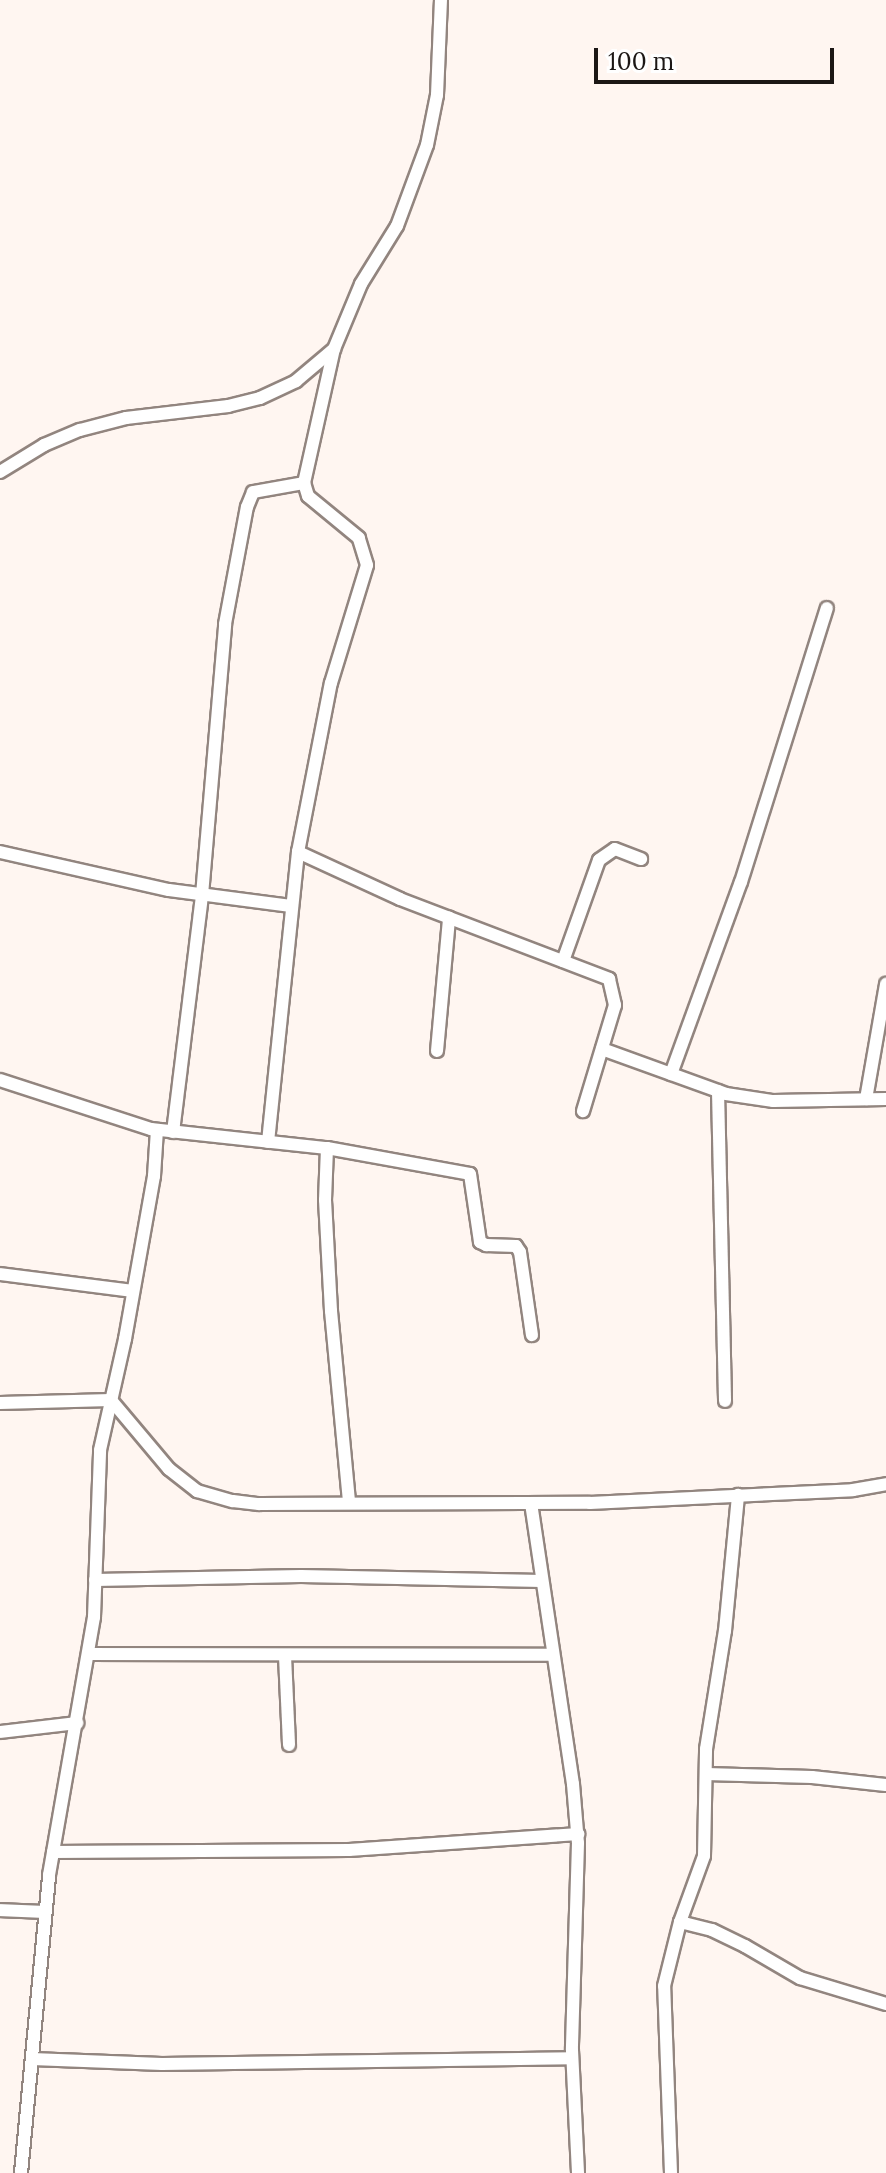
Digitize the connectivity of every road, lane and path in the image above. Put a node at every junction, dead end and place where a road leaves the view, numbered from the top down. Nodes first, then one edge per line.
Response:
1 (441, 0) edge
2 (334, 349) junction
3 (0, 472) edge
4 (304, 483) junction
5 (827, 608) dead end
6 (0, 852) edge
7 (298, 852) junction
8 (641, 859) dead end
9 (202, 895) junction
10 (291, 906) junction
11 (449, 918) junction
12 (563, 961) junction
13 (886, 984) edge
14 (602, 1049) junction
15 (437, 1051) dead end
16 (671, 1074) junction
17 (0, 1080) edge
18 (718, 1091) junction
19 (866, 1099) junction
20 (886, 1099) edge
21 (583, 1111) dead end
22 (157, 1130) junction
23 (173, 1132) junction
24 (268, 1142) junction
25 (327, 1148) junction
26 (0, 1274) edge
27 (133, 1291) junction
28 (532, 1335) dead end
29 (111, 1400) junction
30 (725, 1401) dead end
31 (0, 1403) edge
32 (886, 1484) edge
33 (738, 1495) junction
34 (349, 1502) junction
35 (531, 1503) junction
36 (95, 1580) junction
37 (542, 1581) junction
38 (88, 1654) junction
39 (552, 1655) junction
40 (285, 1656) junction
41 (77, 1723) junction
42 (0, 1732) edge
43 (289, 1745) dead end
44 (706, 1774) junction
45 (886, 1785) edge
46 (578, 1834) junction
47 (53, 1852) junction
48 (0, 1910) edge
49 (45, 1912) junction
50 (680, 1922) junction
51 (886, 2004) edge
52 (572, 2058) junction
53 (32, 2059) junction
54 (21, 2173) edge
55 (578, 2173) edge
56 (671, 2173) edge

1 - 2 street
2 - 3 street
2 - 4 street
4 - 7 street
4 - 9 street
5 - 16 street
6 - 9 street
7 - 10 street
7 - 11 street
8 - 12 street
9 - 10 street
9 - 23 street
10 - 24 street
11 - 12 street
11 - 15 street
12 - 14 street
13 - 19 street
14 - 16 street
14 - 21 street
16 - 18 street
17 - 22 street
18 - 19 street
18 - 30 street
19 - 20 street
22 - 23 street
22 - 27 street
23 - 24 street
24 - 25 street
25 - 28 street
25 - 34 street
26 - 27 street
27 - 29 street
29 - 31 street
29 - 34 street
29 - 36 street
32 - 33 street
33 - 35 street
33 - 44 street
34 - 35 street
35 - 37 street
36 - 37 street
36 - 38 street
37 - 39 street
38 - 40 street
38 - 41 street
39 - 40 street
39 - 46 street
40 - 43 street
41 - 42 street
41 - 47 street
44 - 45 street
44 - 50 street
46 - 47 street
46 - 52 street
47 - 49 street
48 - 49 street
49 - 53 street
50 - 51 street
50 - 56 street
52 - 53 street
52 - 55 street
53 - 54 street

